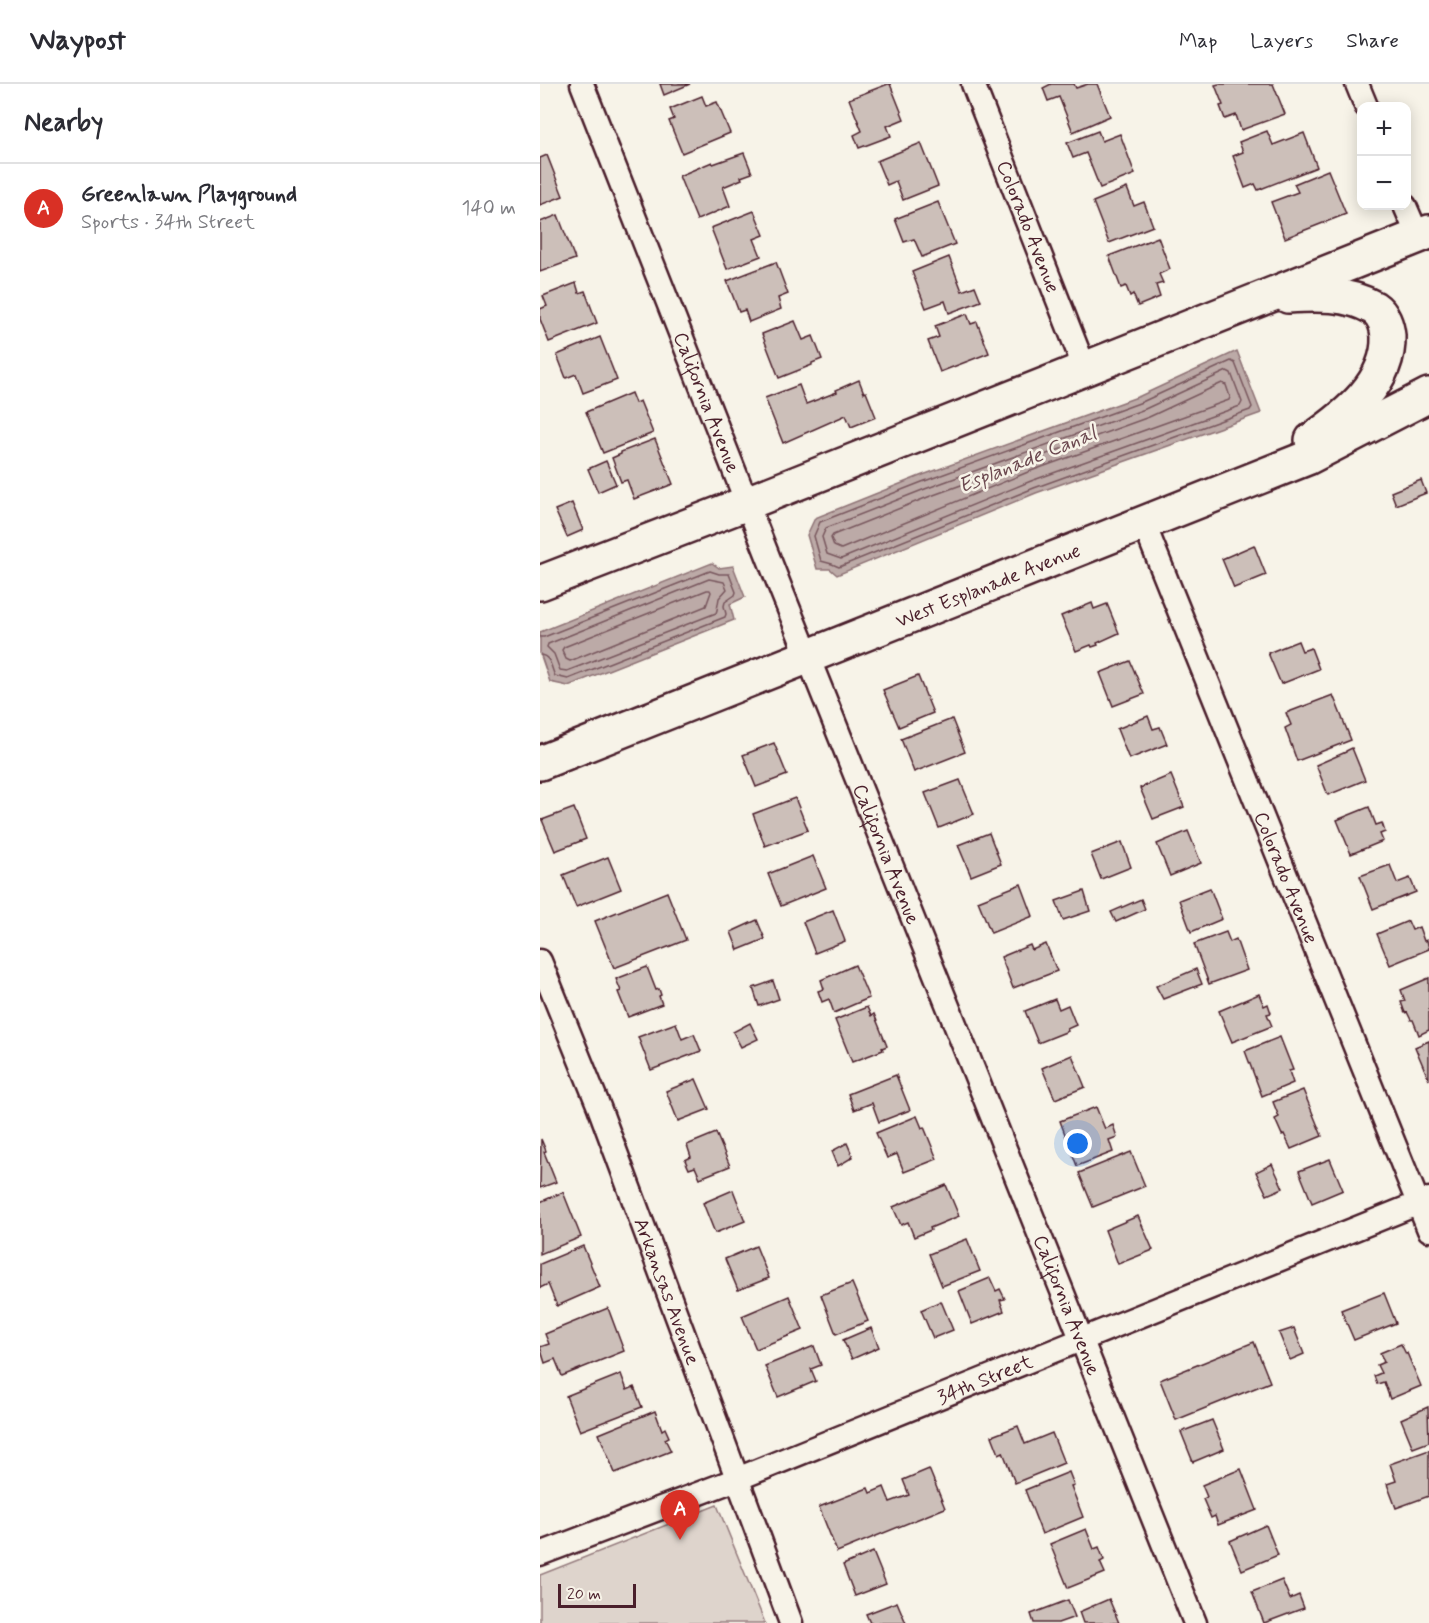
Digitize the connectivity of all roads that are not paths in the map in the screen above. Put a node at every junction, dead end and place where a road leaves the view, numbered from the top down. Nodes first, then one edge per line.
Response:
1 (582, 84) edge
2 (973, 84) edge
3 (1357, 84) edge
4 (1364, 102) edge
5 (1408, 210) edge
6 (1423, 234) edge
7 (1267, 297) junction
8 (1085, 369) junction
9 (1429, 395) edge
10 (1251, 481) junction
11 (747, 503) junction
12 (1144, 524) junction
13 (540, 583) edge
14 (809, 657) junction
15 (540, 764) edge
16 (540, 961) edge
17 (1424, 1201) edge
18 (1429, 1230) edge
19 (1082, 1338) junction
20 (736, 1479) junction
21 (540, 1554) edge
22 (791, 1623) edge
23 (1195, 1623) edge

1 - 11 street, California Avenue
2 - 8 street, Colorado Avenue
3 - 4 street
5 - 6 street
6 - 7 main road
7 - 8 main road
7 - 10 main road
8 - 11 main road
9 - 10 main road, West Esplanade Avenue
10 - 12 main road, West Esplanade Avenue
11 - 13 main road
11 - 14 street, California Avenue
12 - 14 main road, West Esplanade Avenue
12 - 17 street, Colorado Avenue
14 - 15 main road, West Esplanade Avenue
14 - 19 street, California Avenue
16 - 20 street, Arkansas Avenue
17 - 18 street, Colorado Avenue
17 - 19 street, 34th Street
19 - 20 street, 34th Street
19 - 23 street, California Avenue
20 - 21 street, 34th Street
20 - 22 street, Arkansas Avenue

